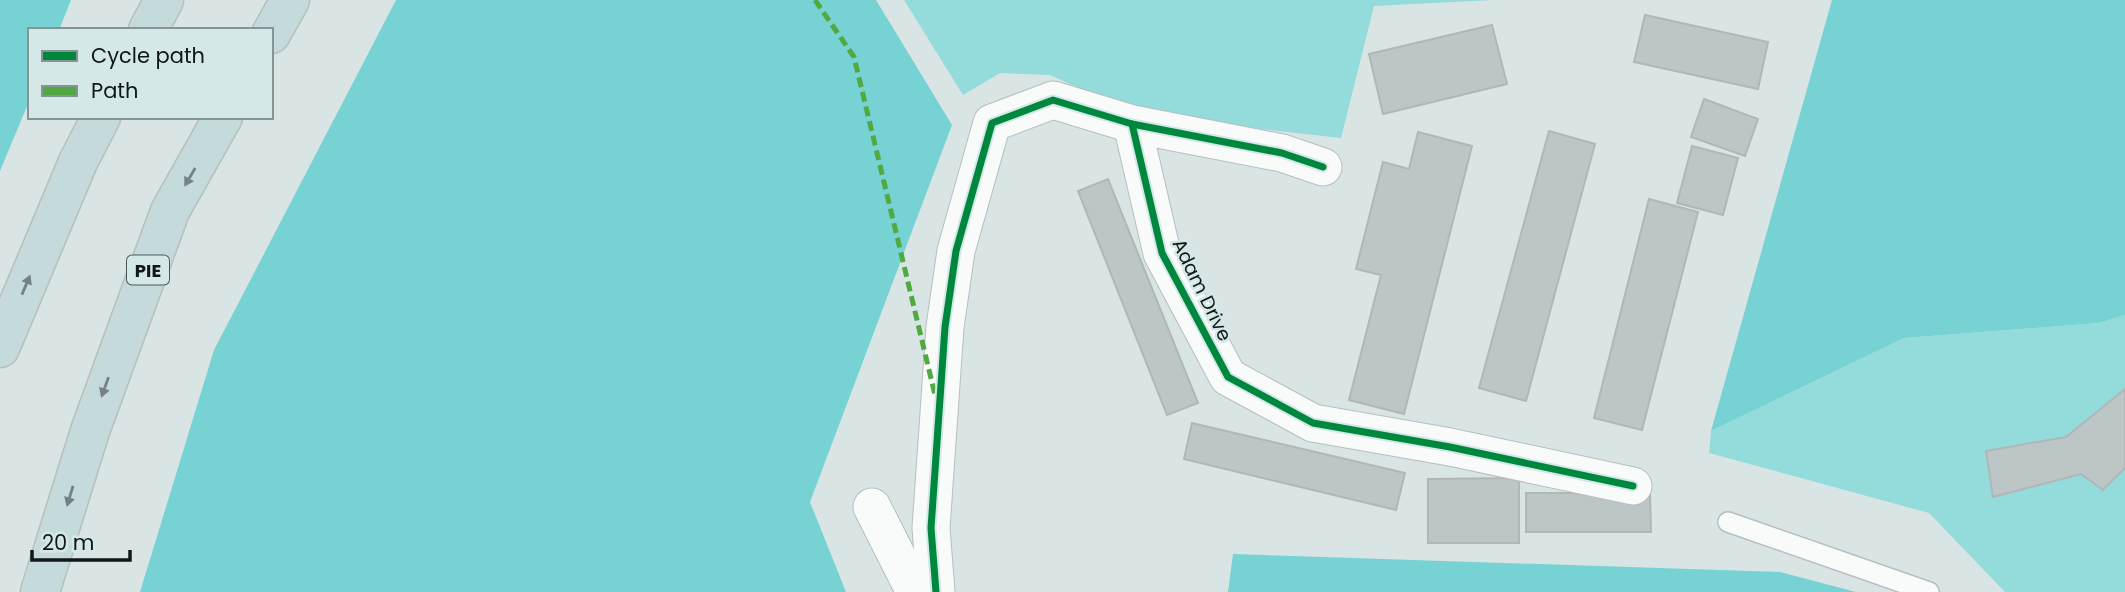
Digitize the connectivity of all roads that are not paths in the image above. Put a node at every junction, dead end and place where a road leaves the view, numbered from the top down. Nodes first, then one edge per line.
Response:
1 (164, 0) edge
2 (290, 0) edge
3 (149, 28) edge
4 (273, 30) edge
5 (101, 119) edge
6 (222, 119) edge
7 (1132, 124) junction
8 (1323, 167) dead end
9 (0, 348) edge
10 (1633, 486) dead end
11 (872, 507) dead end
12 (1728, 523) dead end
13 (40, 592) edge
14 (915, 592) edge
15 (936, 592) edge
16 (1929, 592) edge

1 - 3 highway
2 - 4 highway
9 -> 5 highway
6 -> 13 highway, PIE
7 - 8 street
7 - 10 street, Adam Drive
7 - 15 street
11 - 14 street
12 - 16 lane

